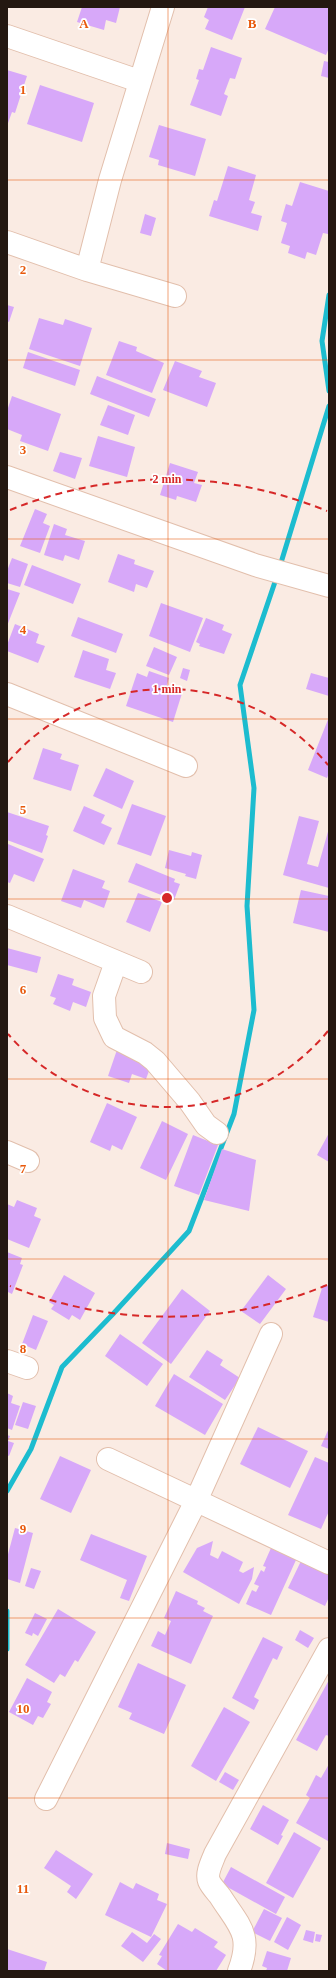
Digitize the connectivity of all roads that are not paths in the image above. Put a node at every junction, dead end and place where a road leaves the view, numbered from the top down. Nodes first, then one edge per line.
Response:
1 (163, 7) edge
2 (7, 36) edge
3 (139, 80) junction
4 (7, 242) edge
5 (87, 270) junction
6 (175, 296) dead end
7 (7, 478) edge
8 (329, 586) edge
9 (7, 694) edge
10 (186, 766) dead end
11 (7, 916) edge
12 (116, 962) junction
13 (141, 972) dead end
14 (217, 1133) dead end
15 (7, 1152) edge
16 (28, 1161) dead end
17 (271, 1334) dead end
18 (7, 1361) edge
19 (27, 1368) dead end
20 (108, 1459) dead end
21 (196, 1501) junction
22 (329, 1563) edge
23 (329, 1649) edge
24 (46, 1799) dead end
25 (238, 1971) edge

1 - 3 street
2 - 3 street
3 - 5 street
4 - 5 street
5 - 6 street
7 - 8 street
9 - 10 street
11 - 12 street
12 - 13 street
12 - 14 street
15 - 16 street
17 - 21 street
18 - 19 street
20 - 21 street
21 - 22 street
21 - 24 street
23 - 25 street

